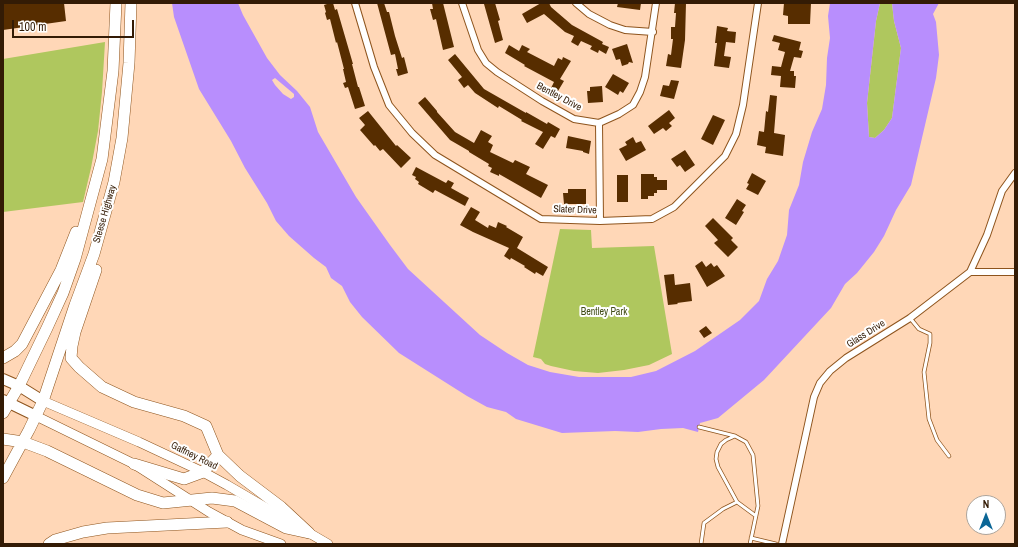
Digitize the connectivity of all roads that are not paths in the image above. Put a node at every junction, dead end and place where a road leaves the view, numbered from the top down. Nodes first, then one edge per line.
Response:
1 (116, 3) edge
2 (131, 3) edge
3 (355, 3) edge
4 (462, 3) edge
5 (576, 3) edge
6 (656, 3) edge
7 (758, 3) edge
8 (652, 32) junction
9 (600, 123) junction
10 (1015, 173) edge
11 (114, 182) junction
12 (95, 187) junction
13 (600, 221) junction
14 (970, 272) junction
15 (1015, 272) edge
16 (910, 318) junction
17 (3, 358) edge
18 (3, 379) edge
19 (19, 386) junction
20 (43, 400) junction
21 (6, 401) edge
22 (3, 413) edge
23 (36, 416) junction
24 (699, 427) dead end
25 (735, 436) junction
26 (3, 439) edge
27 (23, 442) junction
28 (218, 454) junction
29 (949, 456) dead end
30 (134, 464) junction
31 (203, 472) junction
32 (3, 478) edge
33 (192, 501) junction
34 (738, 502) junction
35 (756, 516) junction
36 (227, 522) junction
37 (309, 533) junction
38 (751, 538) junction
39 (49, 544) edge
40 (281, 544) edge
41 (328, 544) edge
42 (701, 544) edge
43 (750, 544) edge
44 (776, 544) edge
45 (782, 544) edge

1 - 12 highway, Steese Highway
2 - 11 highway, Steese Highway
3 - 13 street, Slater Drive
4 - 9 street, Bentley Drive
5 - 8 street
6 - 8 street
7 - 13 street, Slater Drive
8 - 9 street
9 - 13 street
10 - 14 street, Glass Drive
11 - 20 highway, Steese Highway
11 - 28 highway
12 - 17 highway
12 - 19 highway, Steese Highway
14 - 15 street
14 - 16 street, Glass Drive
16 - 29 lane
16 - 45 street, Glass Drive
18 - 19 main road
19 - 20 main road
19 - 21 highway, Steese Highway
20 - 23 highway, Steese Highway
20 - 31 main road, Gaffney Road
21 - 22 highway, Steese Highway
21 - 23 main road
23 - 27 highway, Steese Highway
23 - 30 main road
24 - 25 lane
25 - 34 lane
25 - 35 lane
26 - 27 highway
27 - 32 highway, Steese Highway
27 - 33 highway
28 - 31 highway
28 - 37 highway
30 - 31 highway
30 - 33 main road
31 - 37 main road, Gaffney Road
33 - 36 main road
33 - 37 highway
34 - 35 lane
34 - 42 lane
35 - 38 lane
36 - 39 highway
36 - 40 main road
37 - 41 main road, Gaffney Road
38 - 43 lane
38 - 44 lane

